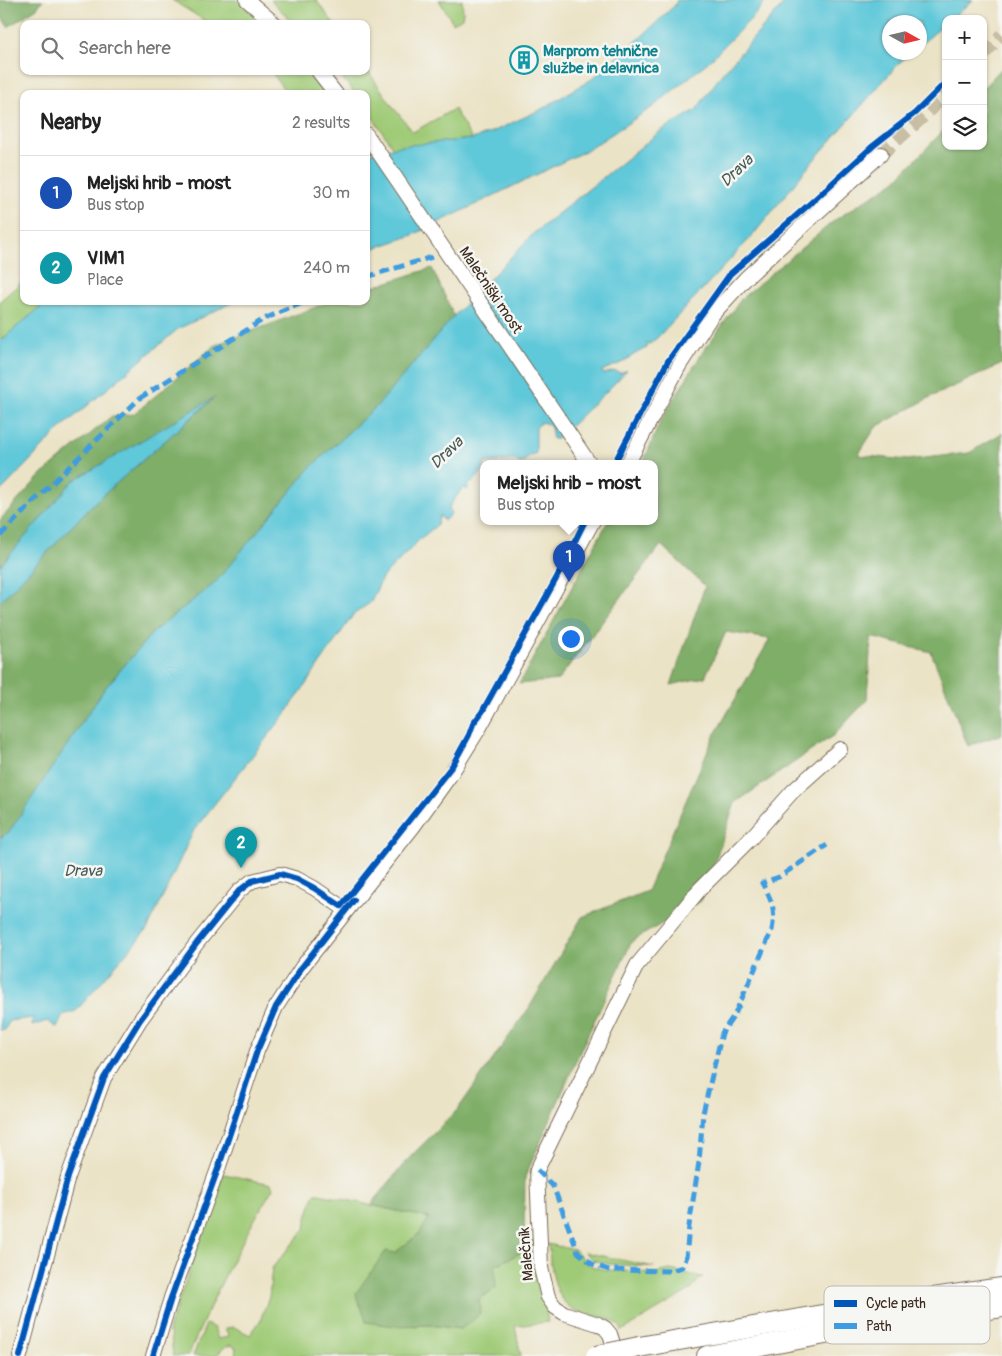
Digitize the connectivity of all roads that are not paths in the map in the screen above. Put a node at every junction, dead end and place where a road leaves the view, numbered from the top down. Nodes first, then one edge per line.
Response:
1 (247, 0) edge
2 (270, 20) edge
3 (321, 75) edge
4 (333, 90) edge
5 (370, 140) edge
6 (881, 154) tunnel mouth
7 (587, 460) edge
8 (630, 460) edge
9 (591, 525) edge
10 (840, 749) dead end
11 (346, 910) junction
12 (824, 1315) edge
13 (824, 1335) edge
14 (20, 1356) edge
15 (153, 1356) edge
16 (596, 1356) edge
17 (617, 1356) edge
18 (706, 1356) edge

1 - 2 street
3 - 4 street
5 - 7 street, Malečniški most
6 - 8 street
9 - 11 street
10 - 17 street, Malečnik
11 - 14 street
11 - 15 street
12 - 16 highway, bridge
13 - 18 highway

